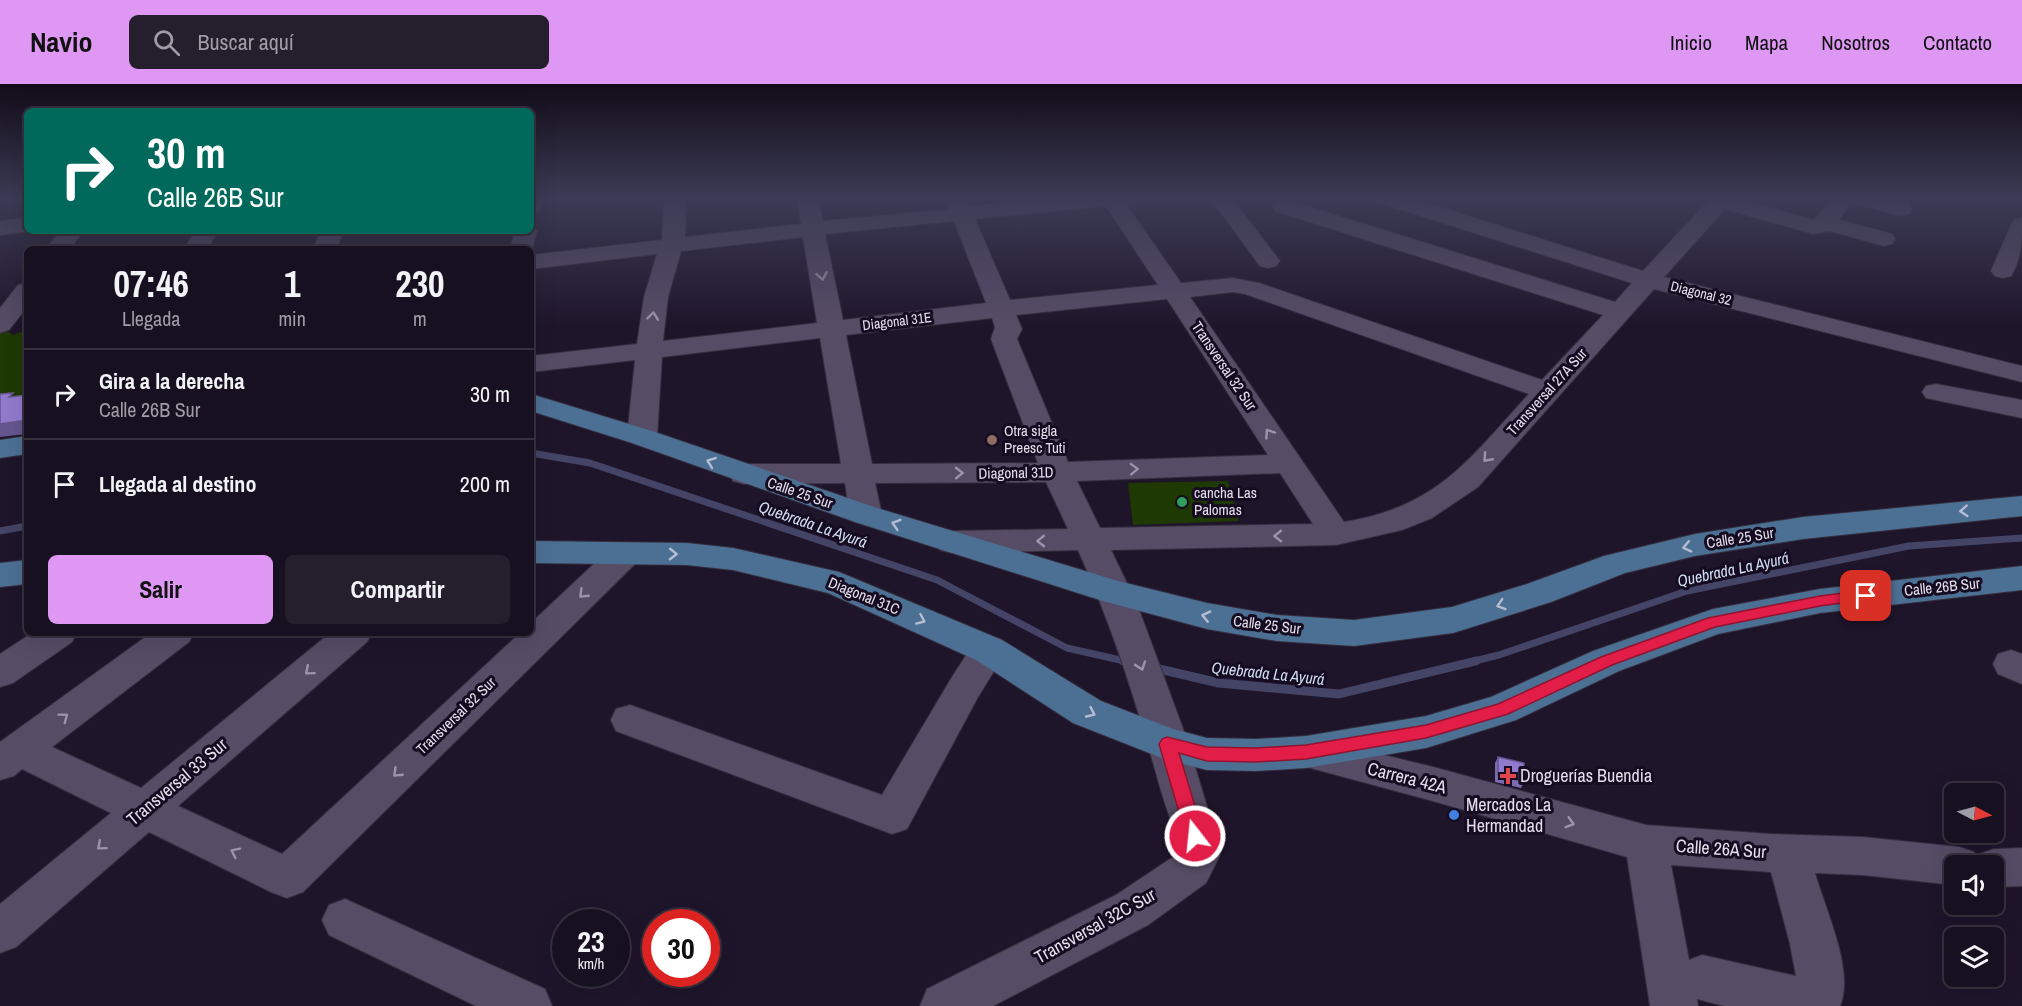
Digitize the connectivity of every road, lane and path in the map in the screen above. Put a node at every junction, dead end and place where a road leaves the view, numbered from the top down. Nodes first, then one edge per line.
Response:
1 (678, 240) edge
2 (815, 240) edge
3 (972, 240) edge
4 (1143, 240) edge
5 (1253, 240) edge
6 (1390, 240) edge
7 (1521, 240) edge
8 (1684, 240) edge
9 (2016, 240) edge
10 (673, 241) junction
11 (534, 254) edge
12 (1268, 261) dead end
13 (534, 262) edge
14 (2003, 272) dead end
15 (1647, 280) junction
16 (1175, 293) junction
17 (24, 295) edge
18 (1620, 312) junction
19 (1004, 318) junction
20 (8, 320) edge
21 (832, 332) junction
22 (649, 352) junction
23 (534, 364) edge
24 (534, 370) edge
25 (2022, 374) edge
26 (1547, 391) junction
27 (534, 403) edge
28 (2022, 409) edge
29 (2022, 426) edge
30 (642, 437) junction
31 (24, 445) edge
32 (0, 448) edge
33 (1289, 463) junction
34 (744, 474) junction
35 (858, 474) junction
36 (1067, 478) junction
37 (2022, 506) edge
38 (866, 515) junction
39 (1336, 534) junction
40 (1090, 540) junction
41 (952, 542) junction
42 (534, 552) edge
43 (625, 554) junction
44 (24, 572) edge
45 (0, 575) edge
46 (2022, 578) edge
47 (1119, 601) junction
48 (55, 636) edge
49 (172, 636) edge
50 (350, 636) edge
51 (989, 650) junction
52 (0, 673) edge
53 (630, 720) dead end
54 (1164, 733) junction
55 (1306, 752) junction
56 (10, 757) edge
57 (146, 809) junction
58 (1646, 844) junction
59 (1790, 854) junction
60 (1944, 864) edge
61 (2022, 867) edge
62 (2004, 868) edge
63 (345, 920) dead end
64 (0, 932) edge
65 (1688, 992) edge
66 (528, 1006) edge
67 (944, 1006) edge

1 - 10 street
2 -> 21 street
3 - 19 street, Transversal 32C Sur
4 - 16 street, Transversal 32 Sur
5 - 12 street
6 - 18 street
7 - 15 street, Diagonal 32
8 - 15 street, Transversal 27A Sur
9 - 14 street
10 - 11 street
10 - 13 street
22 -> 10 street
15 - 18 street, Transversal 27A Sur
15 - 25 street, Diagonal 32
16 - 19 street, Diagonal 31E
16 - 26 street, Diagonal 31E
33 -> 16 street, Transversal 32 Sur
17 - 20 street
18 - 26 street, Transversal 27A Sur
19 - 21 street, Diagonal 31E
19 - 36 street, Transversal 32C Sur
21 - 22 street, Diagonal 31E
21 - 35 street
22 - 23 street, Diagonal 31E
22 - 24 street, Diagonal 31E
22 - 30 street
26 -> 39 street, Transversal 27A Sur
27 - 30 main road, Calle 25 Sur
28 - 29 street
34 -> 30 main road, Calle 25 Sur
31 - 32 main road
36 -> 33 street, Diagonal 31D
33 - 39 street, Transversal 32 Sur
34 - 35 street, Diagonal 31D
34 - 38 main road, Calle 25 Sur
35 -> 36 street, Diagonal 31D
35 - 38 street
36 - 40 street, Transversal 32C Sur
37 -> 47 main road, Calle 25 Sur
41 -> 38 main road, Calle 25 Sur
39 -> 40 street
40 -> 41 street
40 - 47 street, Transversal 32C Sur
41 - 47 main road, Calle 25 Sur
42 - 43 main road, Diagonal 31C
43 -> 51 main road, Diagonal 31C
43 -> 57 street, Transversal 32 Sur
44 - 45 main road
46 - 55 main road, Calle 26B Sur
47 -> 54 street, Transversal 32C Sur
48 - 52 street
56 -> 49 street
50 -> 57 street, Transversal 33 Sur
51 - 53 street
51 -> 54 main road, Diagonal 31C
54 - 55 main road, Calle 26B Sur
54 - 67 street, Transversal 32C Sur
55 -> 58 street, Carrera 42A
56 - 57 street
57 -> 64 street, Transversal 33 Sur
58 - 59 street, Calle 26A Sur
58 - 65 street
59 - 60 street, Calle 26A Sur
59 - 65 street
61 - 62 street
63 - 66 street

